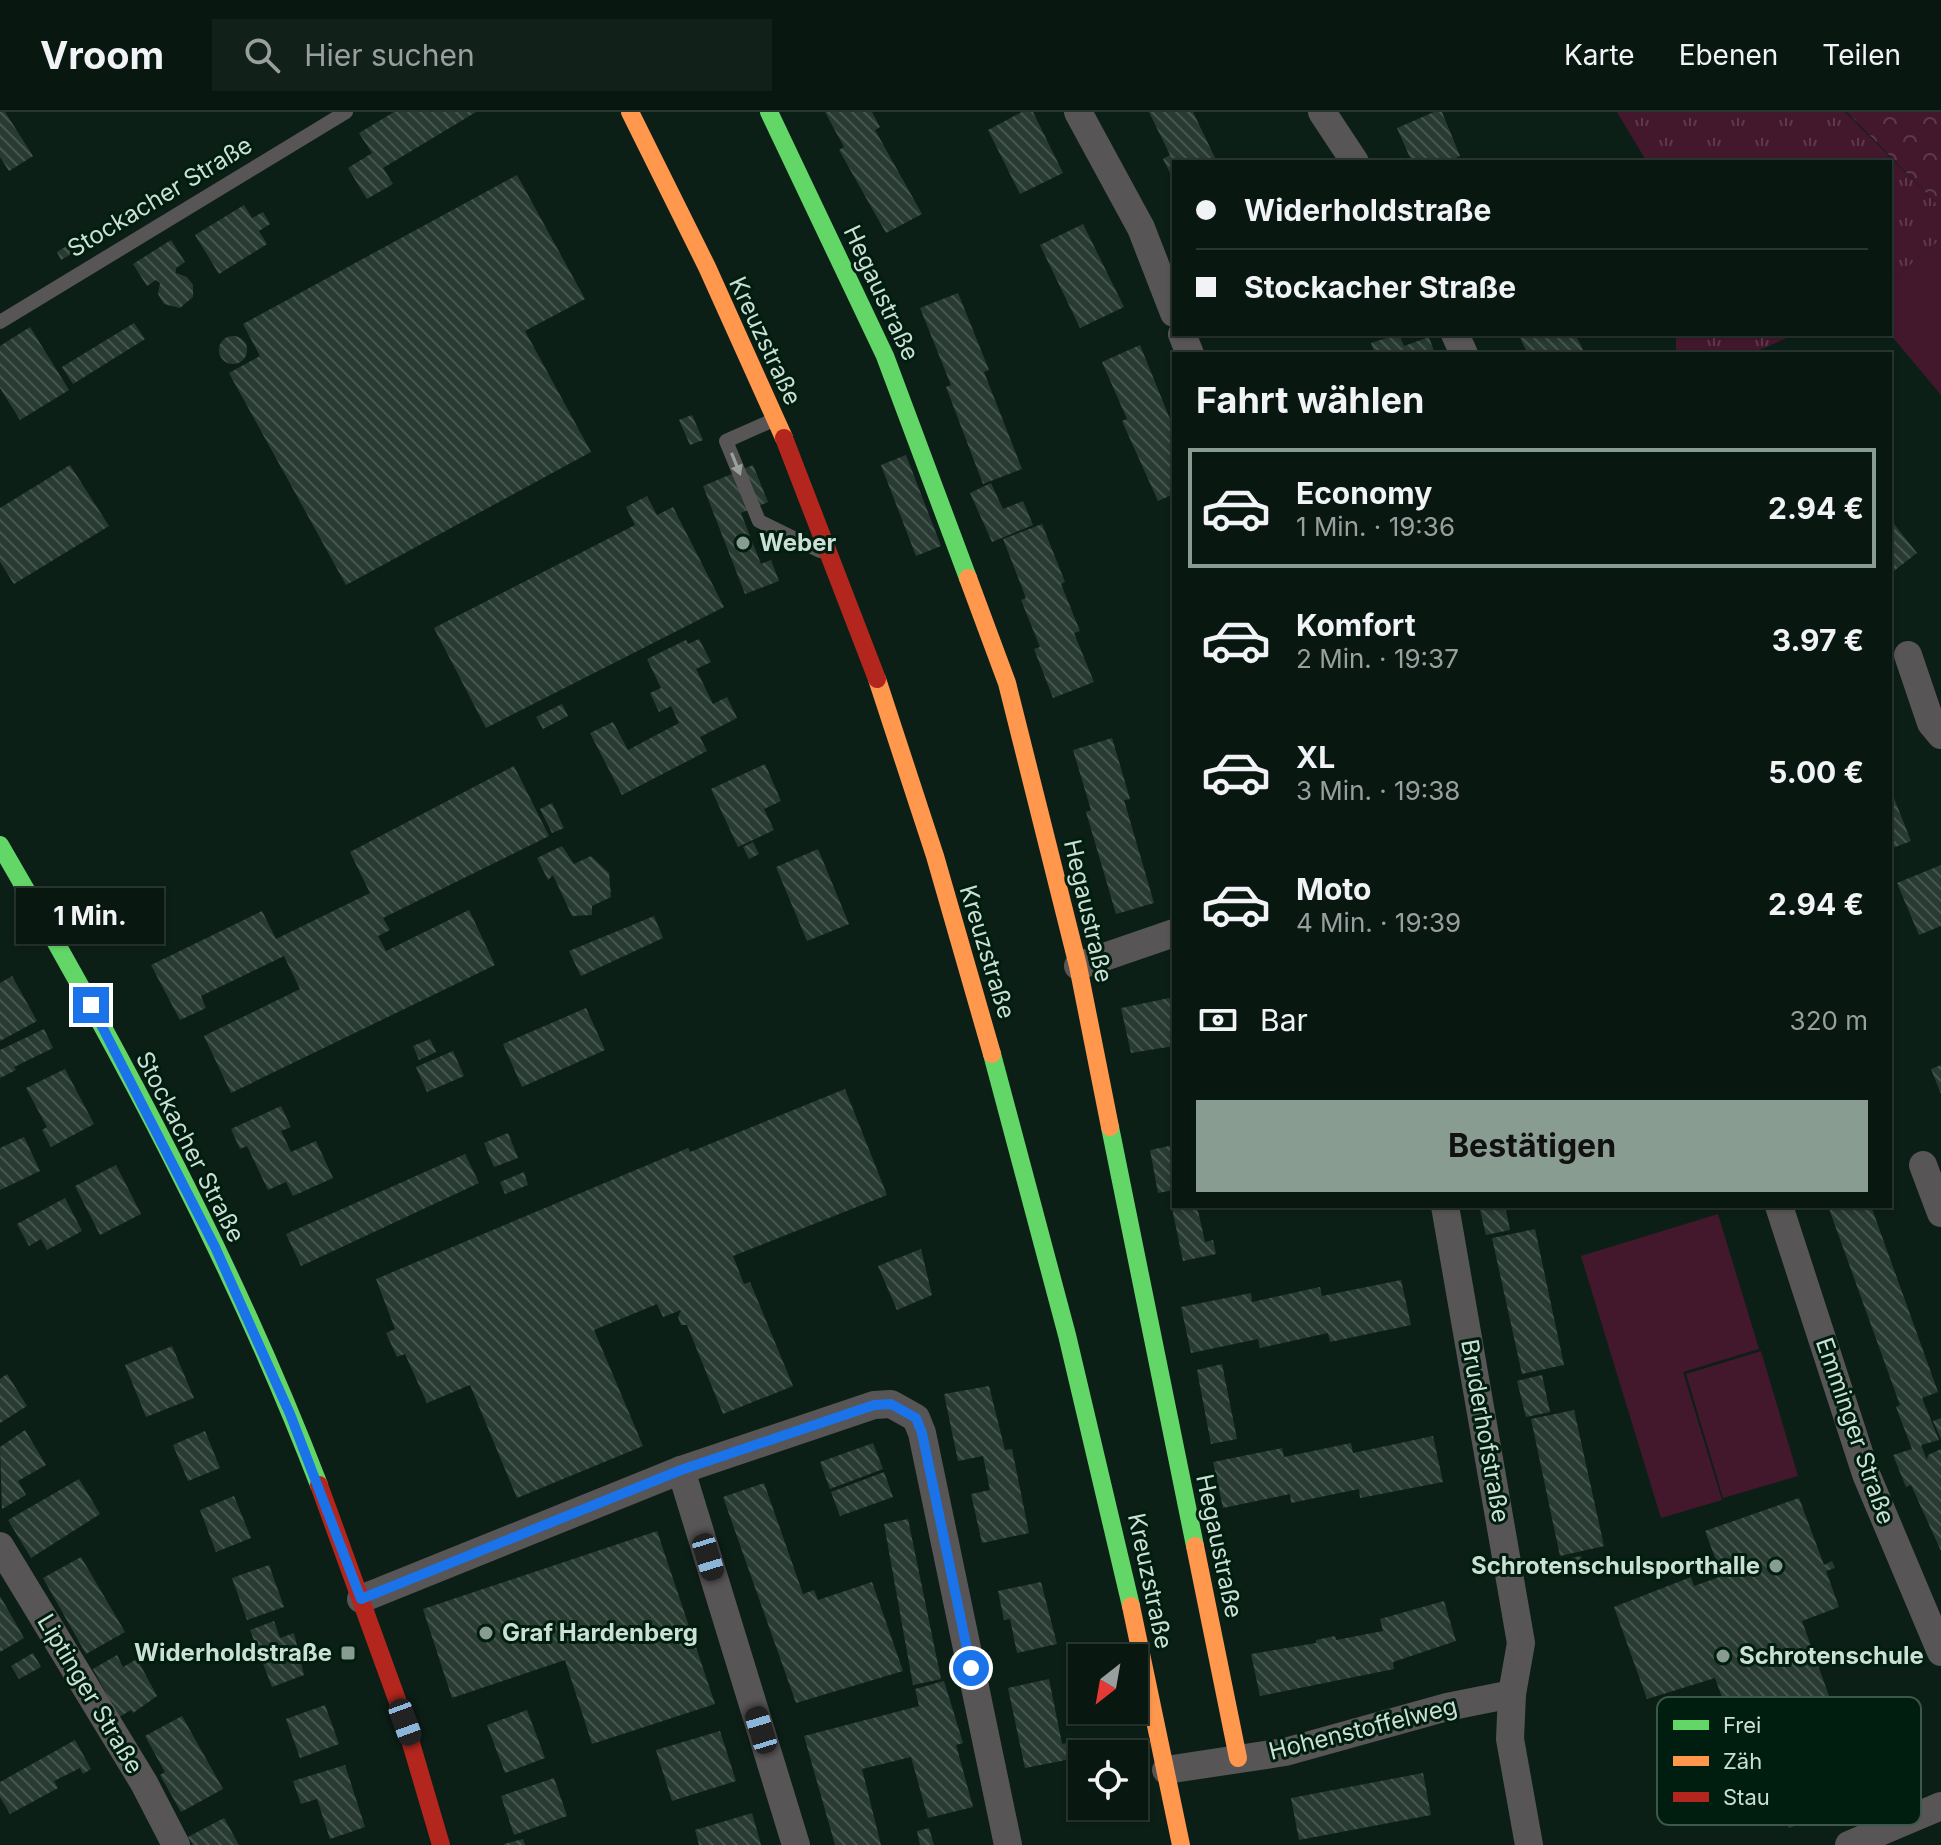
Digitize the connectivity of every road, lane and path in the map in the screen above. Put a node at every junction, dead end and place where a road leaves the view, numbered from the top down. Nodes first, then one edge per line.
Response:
1 (346, 112) edge
2 (630, 112) edge
3 (769, 112) edge
4 (1078, 112) edge
5 (1322, 112) edge
6 (1354, 160) edge
7 (1172, 308) edge
8 (0, 322) edge
9 (775, 419) junction
10 (831, 556) junction
11 (1899, 652) edge
12 (1941, 735) edge
13 (0, 845) edge
14 (1172, 934) edge
15 (1078, 966) junction
16 (1923, 1165) dead end
17 (1445, 1208) edge
18 (1780, 1208) edge
19 (1941, 1213) edge
20 (681, 1470) junction
21 (0, 1546) edge
22 (361, 1599) junction
23 (1941, 1652) edge
24 (1512, 1694) junction
25 (1238, 1758) junction
26 (1166, 1770) junction
27 (1941, 1806) edge
28 (1921, 1814) edge
29 (1896, 1825) edge
30 (176, 1845) edge
31 (441, 1845) edge
32 (796, 1845) edge
33 (1008, 1845) edge
34 (1181, 1845) edge
35 (1529, 1845) edge
36 (1849, 1845) edge

1 - 8 lane, Stockacher Straße
2 - 9 street, Kreuzstraße
3 - 15 street, Hegaustraße
4 - 7 street
5 - 6 street
9 - 10 street, Kreuzstraße
9 -> 10 lane
10 - 26 street, Kreuzstraße
11 - 12 street
13 - 22 street, Stockacher Straße
14 - 15 street
15 - 25 street, Hegaustraße
16 - 19 street
17 - 24 street, Bruderhofstraße
18 - 23 street, Emminger Straße
20 - 22 street
20 - 32 street
20 - 33 street
21 - 30 street, Liptinger Straße
22 - 31 street, Stockacher Straße
24 - 25 street, Hohenstoffelweg
24 - 35 street, Bruderhofstraße
25 - 26 street, Hohenstoffelweg
26 - 34 street, Kreuzstraße
27 - 28 street
29 - 36 street

